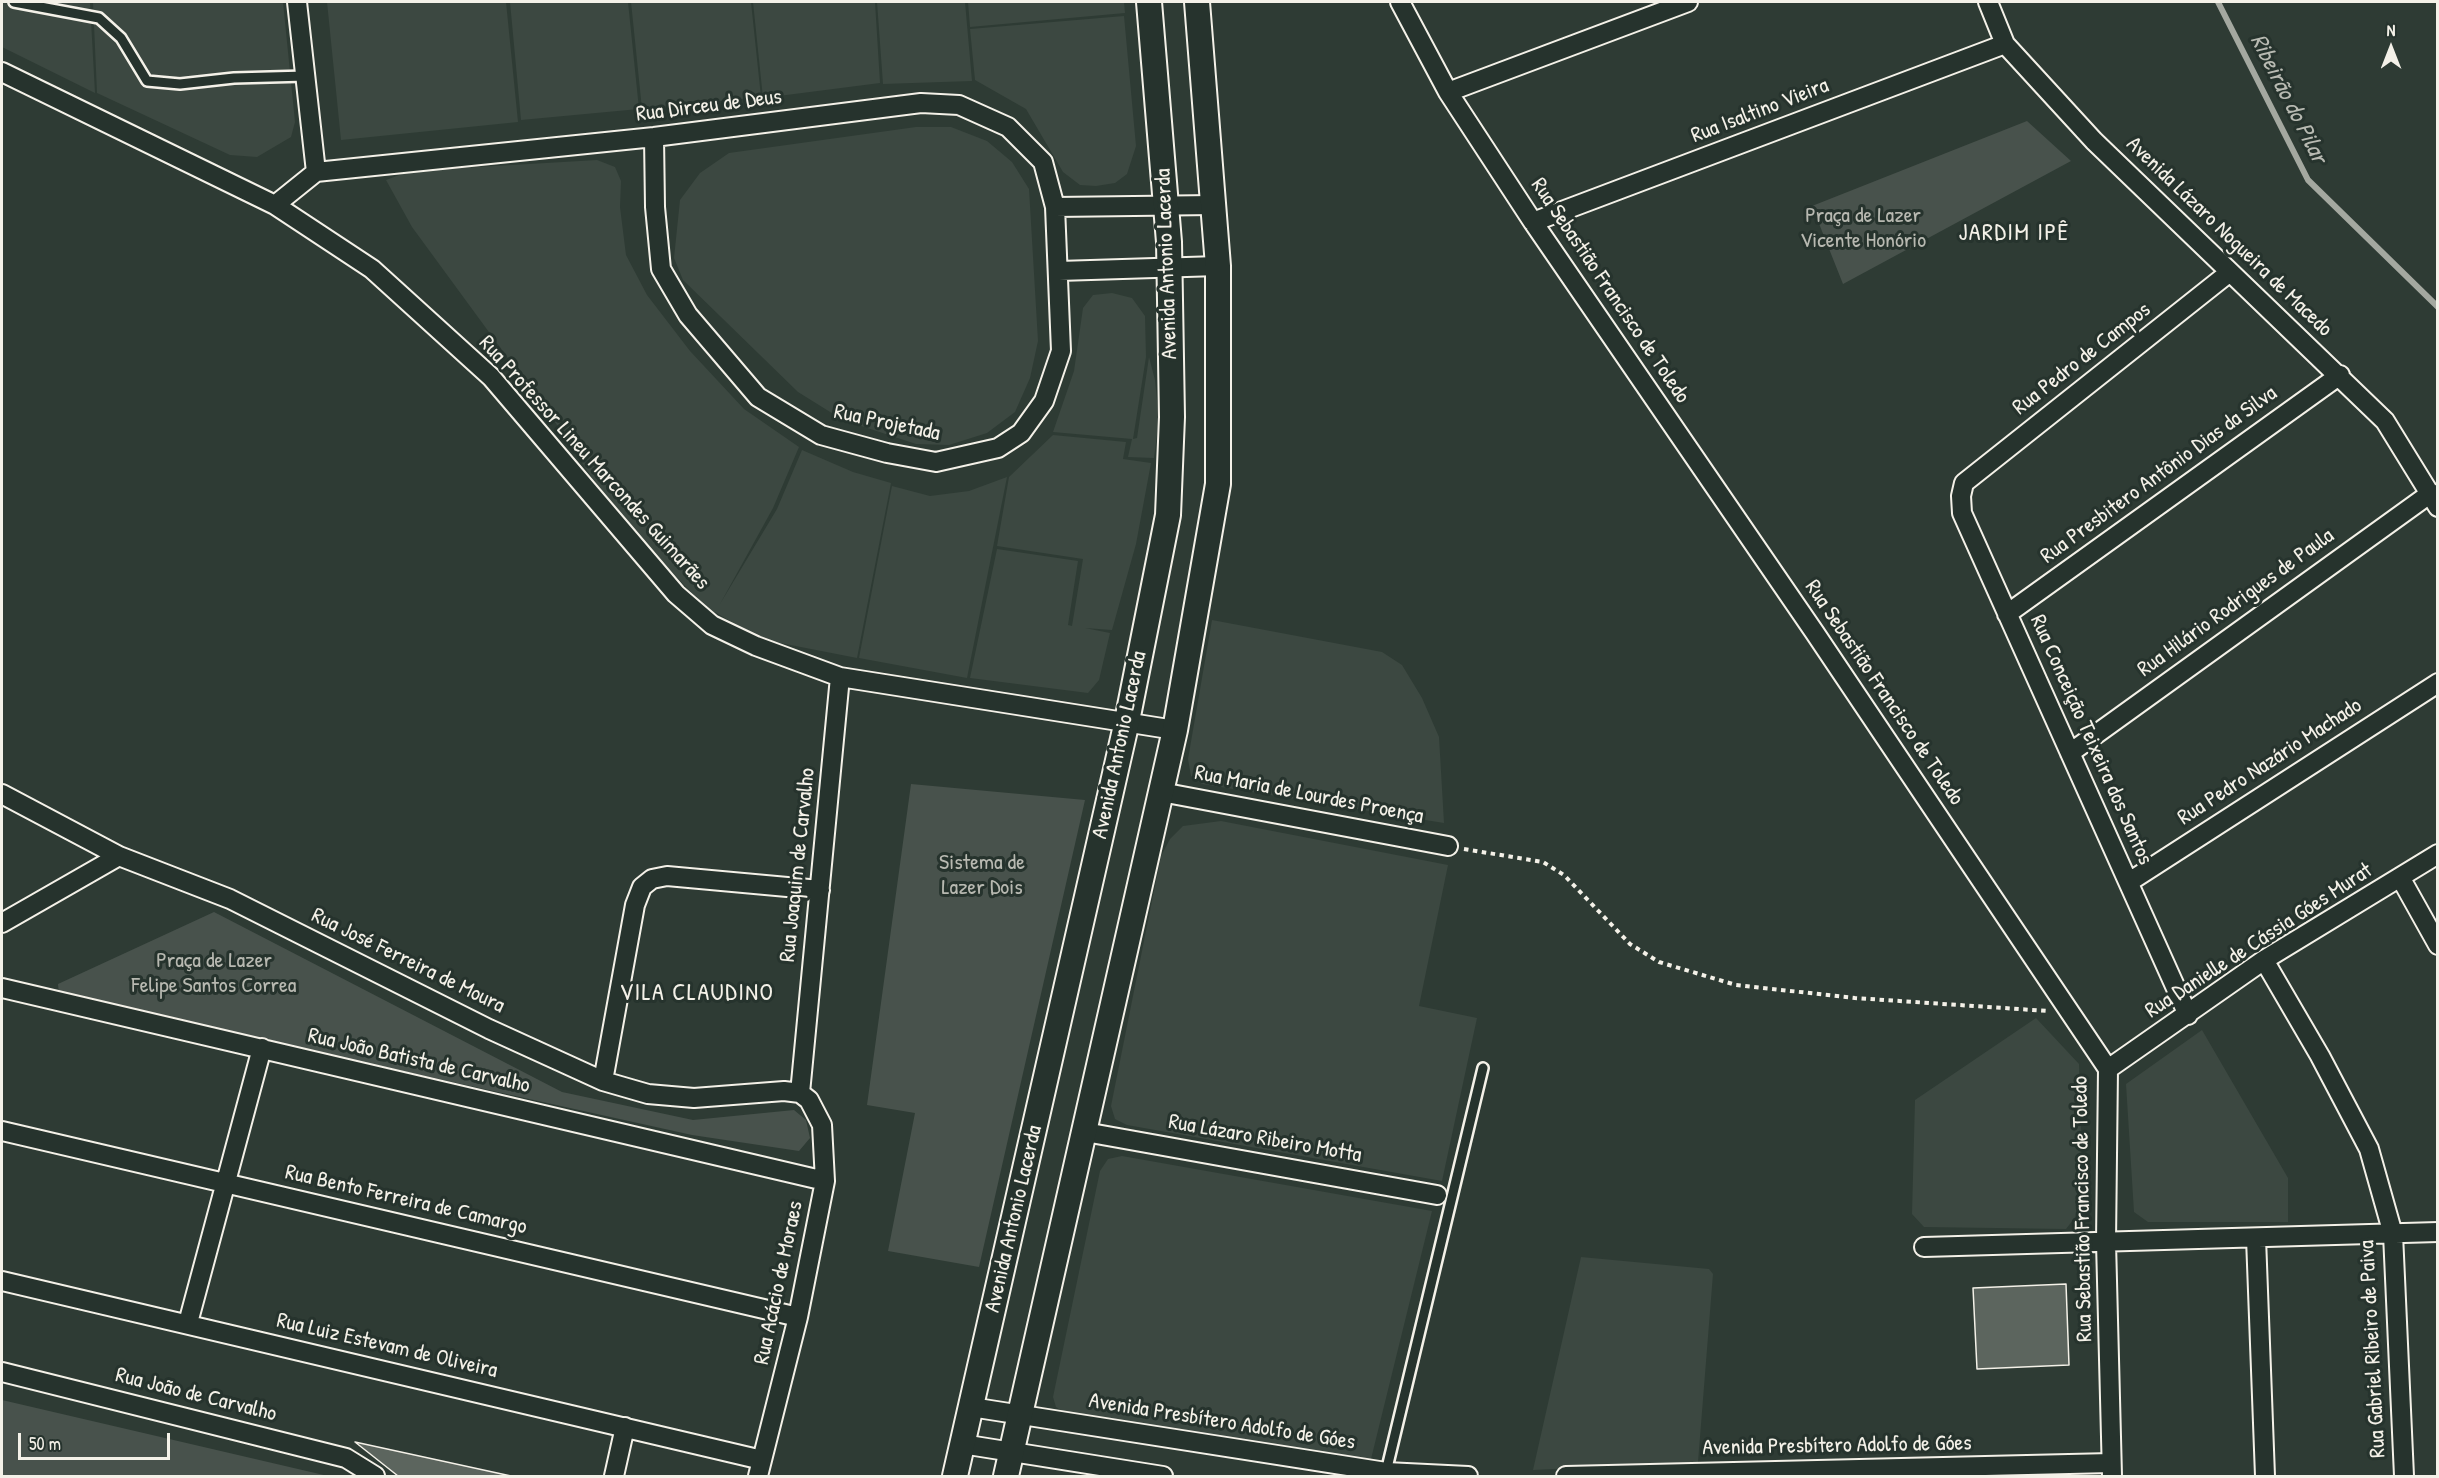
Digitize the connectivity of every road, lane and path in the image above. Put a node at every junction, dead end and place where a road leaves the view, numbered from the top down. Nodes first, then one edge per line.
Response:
1 (14, 2) edge
2 (297, 2) edge
3 (1149, 2) edge
4 (1197, 2) edge
5 (1400, 2) edge
6 (1688, 2) edge
7 (1989, 2) edge
8 (2005, 44) junction
9 (2, 72) edge
10 (306, 76) junction
11 (1448, 92) junction
12 (654, 138) junction
13 (316, 172) junction
14 (275, 205) junction
15 (1213, 206) junction
16 (1055, 207) junction
17 (1167, 207) junction
18 (1533, 222) junction
19 (1218, 266) junction
20 (1170, 268) junction
21 (1059, 271) junction
22 (2230, 272) junction
23 (2340, 375) junction
24 (1964, 483) joint
25 (2434, 500) edge
26 (2007, 614) junction
27 (840, 677) junction
28 (2438, 683) edge
29 (1127, 721) junction
30 (1175, 730) junction
31 (2070, 753) junction
32 (1161, 792) junction
33 (2, 794) edge
34 (1448, 846) joint
35 (2438, 854) edge
36 (119, 856) junction
37 (2400, 877) junction
38 (2129, 882) junction
39 (820, 890) junction
40 (2, 923) edge
41 (2438, 945) edge
42 (2264, 960) junction
43 (2, 988) edge
44 (2070, 1013) junction
45 (2188, 1015) junction
46 (262, 1048) junction
47 (1483, 1068) dead end
48 (2108, 1069) junction
49 (603, 1081) junction
50 (804, 1096) junction
51 (2, 1131) edge
52 (1085, 1132) junction
53 (825, 1181) junction
54 (227, 1182) junction
55 (1437, 1195) dead end
56 (2438, 1232) edge
57 (2393, 1234) junction
58 (2256, 1238) junction
59 (2106, 1242) junction
60 (1924, 1247) dead end
61 (2, 1281) edge
62 (798, 1317) junction
63 (188, 1323) junction
64 (2, 1372) edge
65 (971, 1407) junction
66 (1019, 1416) junction
67 (625, 1427) junction
68 (962, 1444) junction
69 (1011, 1453) junction
70 (760, 1468) edge
71 (2111, 1470) edge
72 (1386, 1472) junction
73 (375, 1476) edge
74 (614, 1476) edge
75 (955, 1476) edge
76 (1006, 1476) edge
77 (1163, 1476) edge
78 (1467, 1476) edge
79 (1566, 1476) edge
80 (2265, 1476) edge
81 (2404, 1476) edge

1 - 10 lane
2 - 10 street
3 - 17 main road, Avenida Antonio Lacerda
4 - 15 main road, Avenida Antonio Lacerda
5 - 11 street, Rua Sebastião Francisco de Toledo
6 - 11 street
7 - 8 street, Avenida Lázaro Nogueira de Macedo
8 - 18 street, Rua Isaltino Vieira
8 - 22 street, Avenida Lázaro Nogueira de Macedo
9 - 14 street, Rua Professor Lineu Marcondes Guimarães
10 - 13 street
11 - 18 street, Rua Sebastião Francisco de Toledo
12 - 13 street, Rua Dirceu de Deus
12 - 16 street, Rua Dirceu de Deus
12 - 21 street, Rua Projetada
13 - 14 street
14 - 27 street, Rua Professor Lineu Marcondes Guimarães
15 - 17 street
15 - 19 main road, Avenida Antonio Lacerda
16 - 17 street
16 - 21 street, Rua Dirceu de Deus
17 - 20 main road, Avenida Antonio Lacerda
18 - 44 street, Rua Sebastião Francisco de Toledo
19 - 20 street
19 - 30 main road, Avenida Antonio Lacerda
20 - 21 street
20 - 29 main road, Avenida Antonio Lacerda
22 - 23 street, Avenida Lázaro Nogueira de Macedo
22 - 24 street, Rua Pedro de Campos
23 - 25 street, Avenida Lázaro Nogueira de Macedo
23 - 26 street, Rua Presbitero Antônio Dias da Silva
24 - 26 street, Rua Conceição Teixeira dos Santos
25 - 31 street, Rua Hilário Rodrigues de Paula
26 - 31 street, Rua Conceição Teixeira dos Santos
27 - 29 street, Rua Professor Lineu Marcondes Guimarães
27 - 39 street, Rua Joaquim de Carvalho
28 - 38 street, Rua Pedro Nazário Machado
29 - 30 street, Rua Professor Lineu Marcondes Guimarães
29 - 65 main road, Avenida Antonio Lacerda
30 - 32 main road, Avenida Antonio Lacerda
31 - 38 street, Rua Conceição Teixeira dos Santos
32 - 34 street, Rua Maria de Lourdes Proença
32 - 52 main road, Avenida Antonio Lacerda
33 - 36 street, Rua José Ferreira de Moura
34 - 44 path
35 - 37 street, Rua Danielle de Cássia Góes Murat
36 - 40 street
36 - 49 street, Rua José Ferreira de Moura
37 - 41 street
37 - 42 street, Rua Danielle de Cássia Góes Murat
38 - 45 street, Rua Conceição Teixeira dos Santos
39 - 49 street
39 - 50 street, Rua Joaquim de Carvalho
42 - 45 street, Rua Danielle de Cássia Góes Murat
42 - 57 street, Rua Gabriel Ribeiro de Paiva
43 - 46 street, Rua João Batista de Carvalho
44 - 48 street, Rua Sebastião Francisco de Toledo
45 - 48 street, Rua Danielle de Cássia Góes Murat
46 - 53 street, Rua João Batista de Carvalho
46 - 54 street
47 - 72 lane
48 - 59 street, Rua Sebastião Francisco de Toledo
49 - 50 street, Rua José Ferreira de Moura
50 - 53 street, Rua Acácio de Moraes
51 - 54 street, Rua Bento Ferreira de Camargo
52 - 55 street, Rua Lázaro Ribeiro Motta
52 - 66 main road, Avenida Antonio Lacerda
53 - 62 street, Rua Acácio de Moraes
54 - 62 street, Rua Bento Ferreira de Camargo
54 - 63 street
56 - 57 street
57 - 58 street
57 - 81 street, Rua Gabriel Ribeiro de Paiva
58 - 59 street
58 - 80 street
59 - 60 street
59 - 71 street, Rua Sebastião Francisco de Toledo
61 - 63 street, Rua Luiz Estevam de Oliveira
62 - 70 street, Rua Acácio de Moraes
63 - 67 street, Rua Luiz Estevam de Oliveira
64 - 73 street, Rua João de Carvalho
65 - 66 street, Avenida Presbítero Adolfo de Góes
65 - 68 main road, Avenida Antonio Lacerda
66 - 69 main road, Avenida Antonio Lacerda
66 - 72 street, Avenida Presbítero Adolfo de Góes
67 - 70 street, Rua Luiz Estevam de Oliveira
67 - 74 street
68 - 69 street
68 - 75 main road, Avenida Antonio Lacerda
69 - 76 main road, Avenida Antonio Lacerda
69 - 77 street
71 - 79 street, Avenida Presbítero Adolfo de Góes
72 - 78 street, Avenida Presbítero Adolfo de Góes

